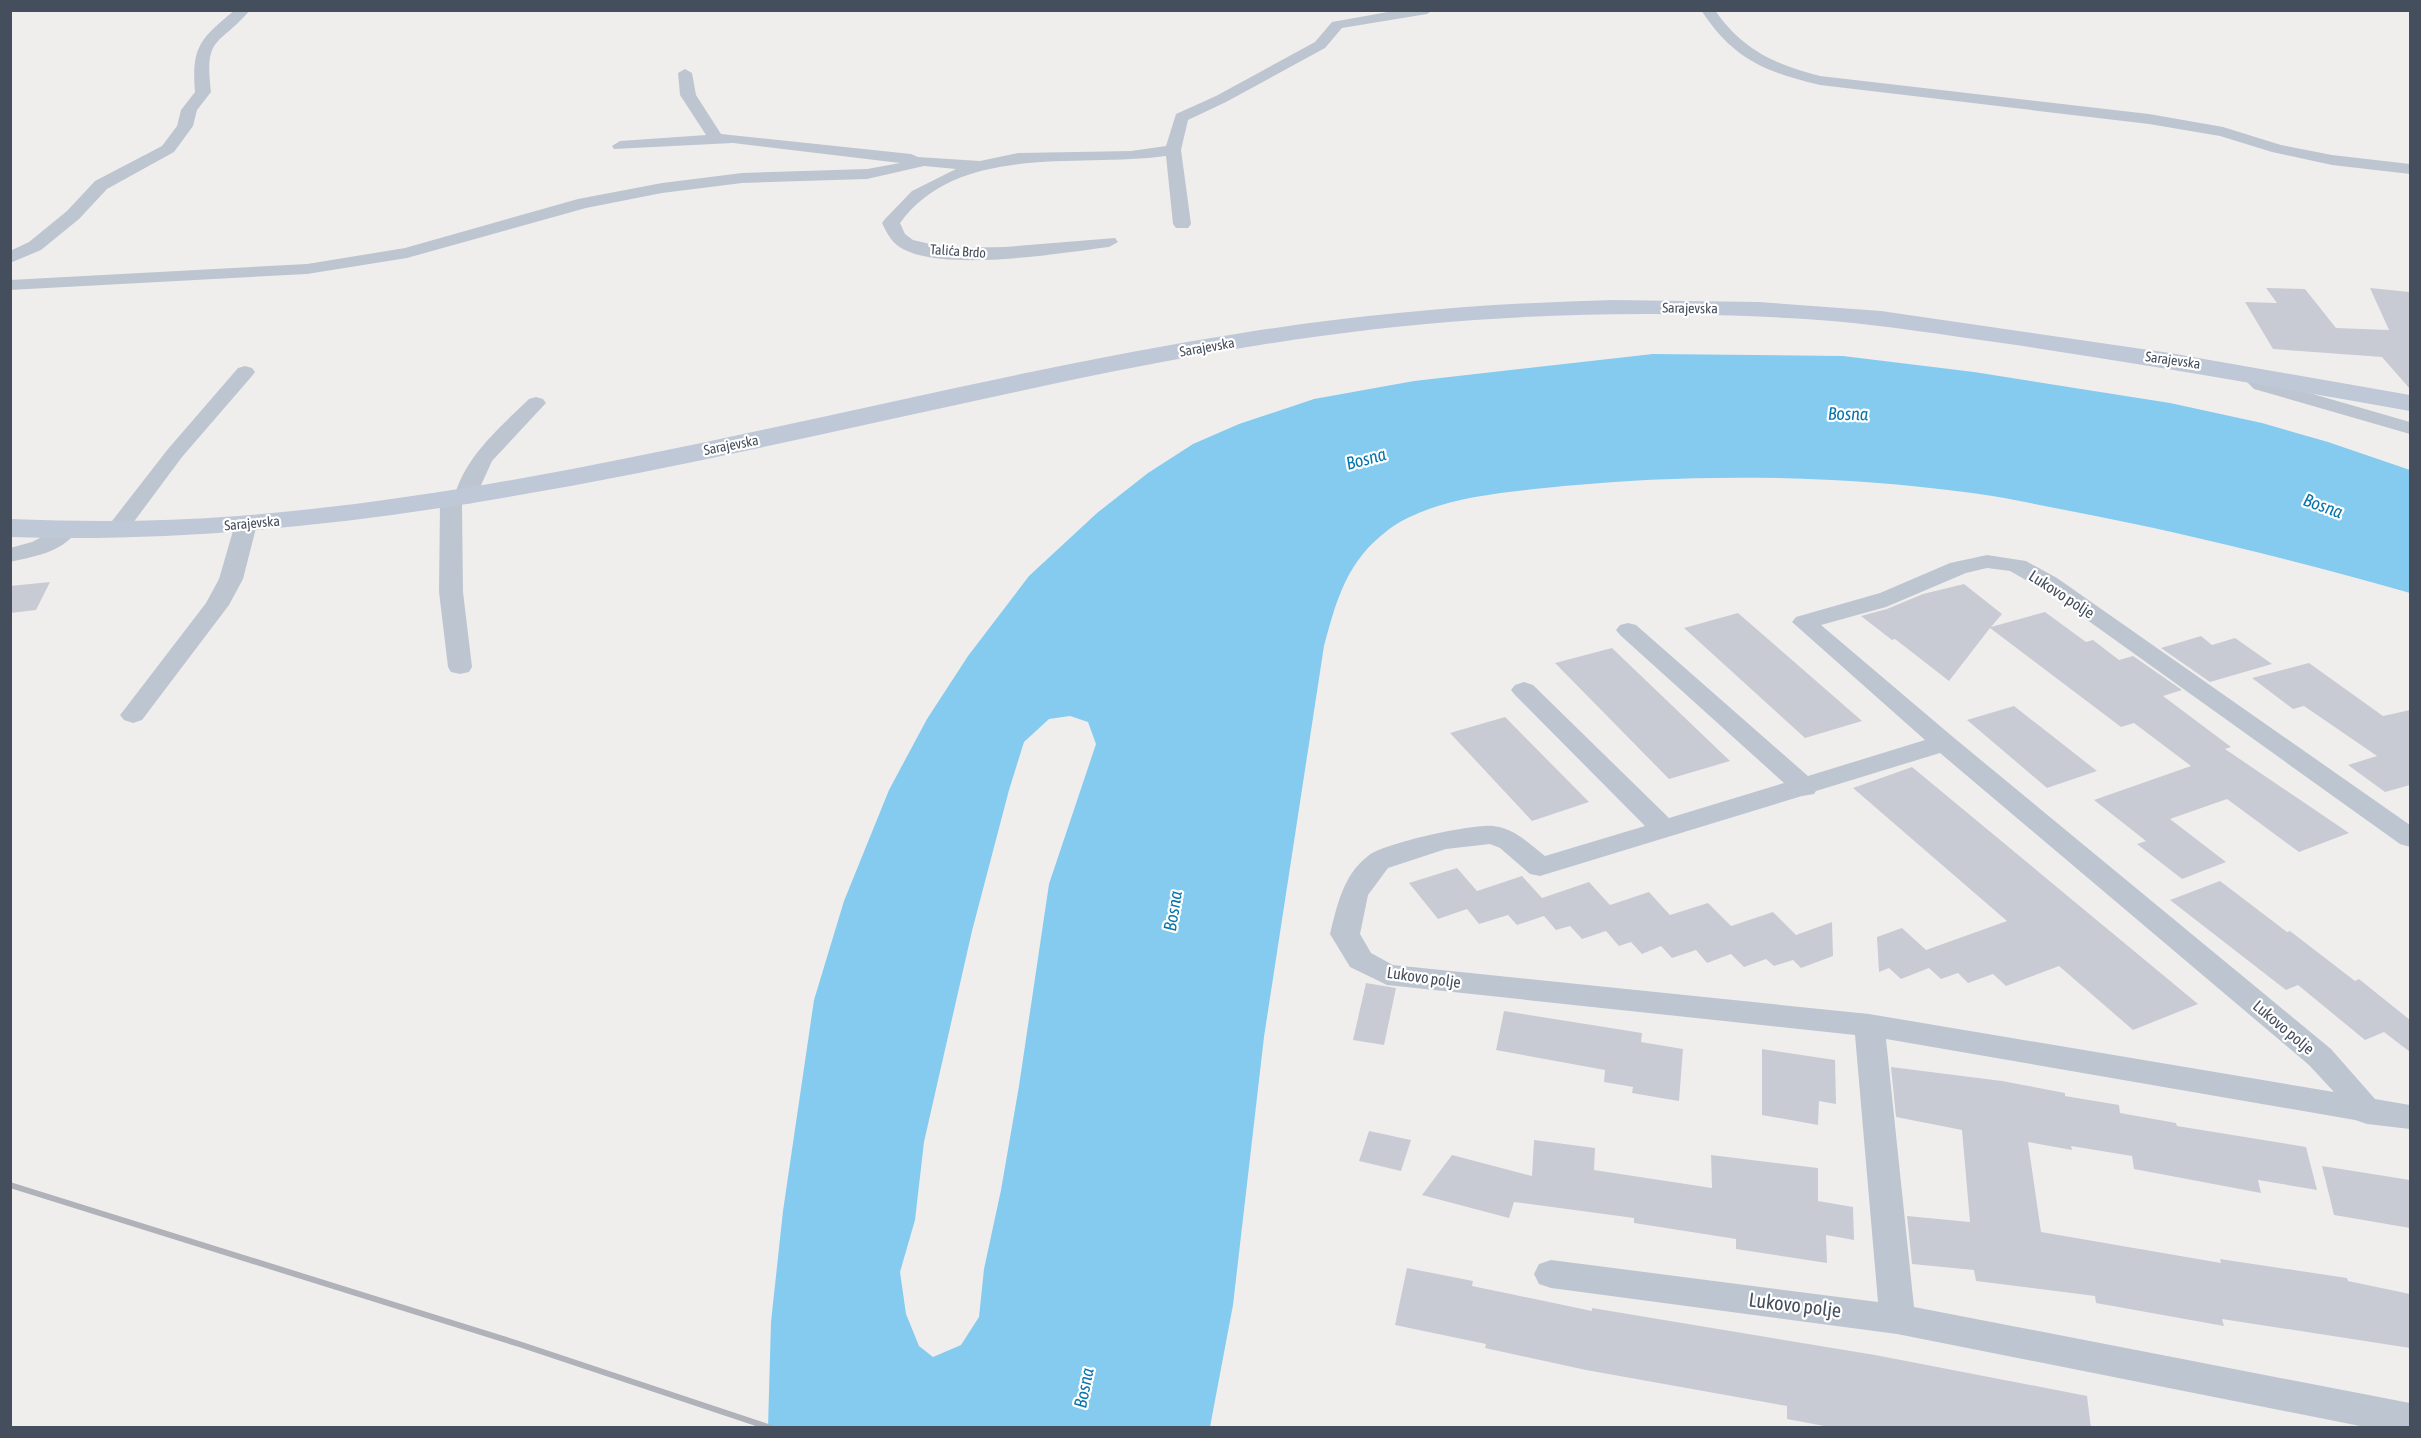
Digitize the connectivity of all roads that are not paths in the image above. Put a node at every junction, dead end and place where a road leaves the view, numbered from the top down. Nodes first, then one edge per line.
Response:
1 (244, 10) edge
2 (1427, 10) edge
3 (1708, 10) edge
4 (685, 73) dead end
5 (716, 138) junction
6 (620, 146) dead end
7 (1173, 150) junction
8 (923, 160) junction
9 (980, 166) junction
10 (2410, 169) edge
11 (1182, 224) dead end
12 (1108, 242) dead end
13 (10, 258) edge
14 (10, 285) edge
15 (246, 372) dead end
16 (2248, 373) junction
17 (536, 403) dead end
18 (2410, 403) edge
19 (2410, 428) edge
20 (458, 499) junction
21 (246, 524) junction
22 (10, 528) edge
23 (116, 530) junction
24 (65, 532) junction
25 (10, 555) edge
26 (1628, 630) dead end
27 (460, 667) dead end
28 (1524, 690) dead end
29 (133, 715) dead end
30 (1944, 743) junction
31 (1805, 788) junction
32 (1664, 829) junction
33 (2410, 838) edge
34 (1869, 1024) junction
35 (2367, 1112) junction
36 (2410, 1117) edge
37 (1551, 1274) dead end
38 (1897, 1319) junction
39 (2410, 1419) edge

1 - 13 street
2 - 7 street
3 - 10 street
4 - 5 street
5 - 6 street
5 - 8 street
7 - 9 street
7 - 11 street
8 - 9 street
8 - 14 street
9 - 12 street, Talića Brdo
15 - 23 street
16 - 18 main road, Sarajevska
16 - 19 street
16 - 20 main road, Sarajevska
17 - 20 street
20 - 21 main road, Sarajevska
20 - 27 street
21 - 23 main road, Sarajevska
21 - 29 street
22 - 24 main road, Sarajevska
23 - 24 main road, Sarajevska
24 - 25 street
26 - 31 street
28 - 32 street
30 - 31 street, Lukovo polje
30 - 33 street, Lukovo polje
30 - 35 street, Lukovo polje
31 - 32 street, Lukovo polje
32 - 34 street, Lukovo polje
34 - 35 street, Lukovo polje
34 - 38 street
35 - 36 street, Lukovo polje
37 - 38 street, Lukovo polje
38 - 39 street, Lukovo polje

